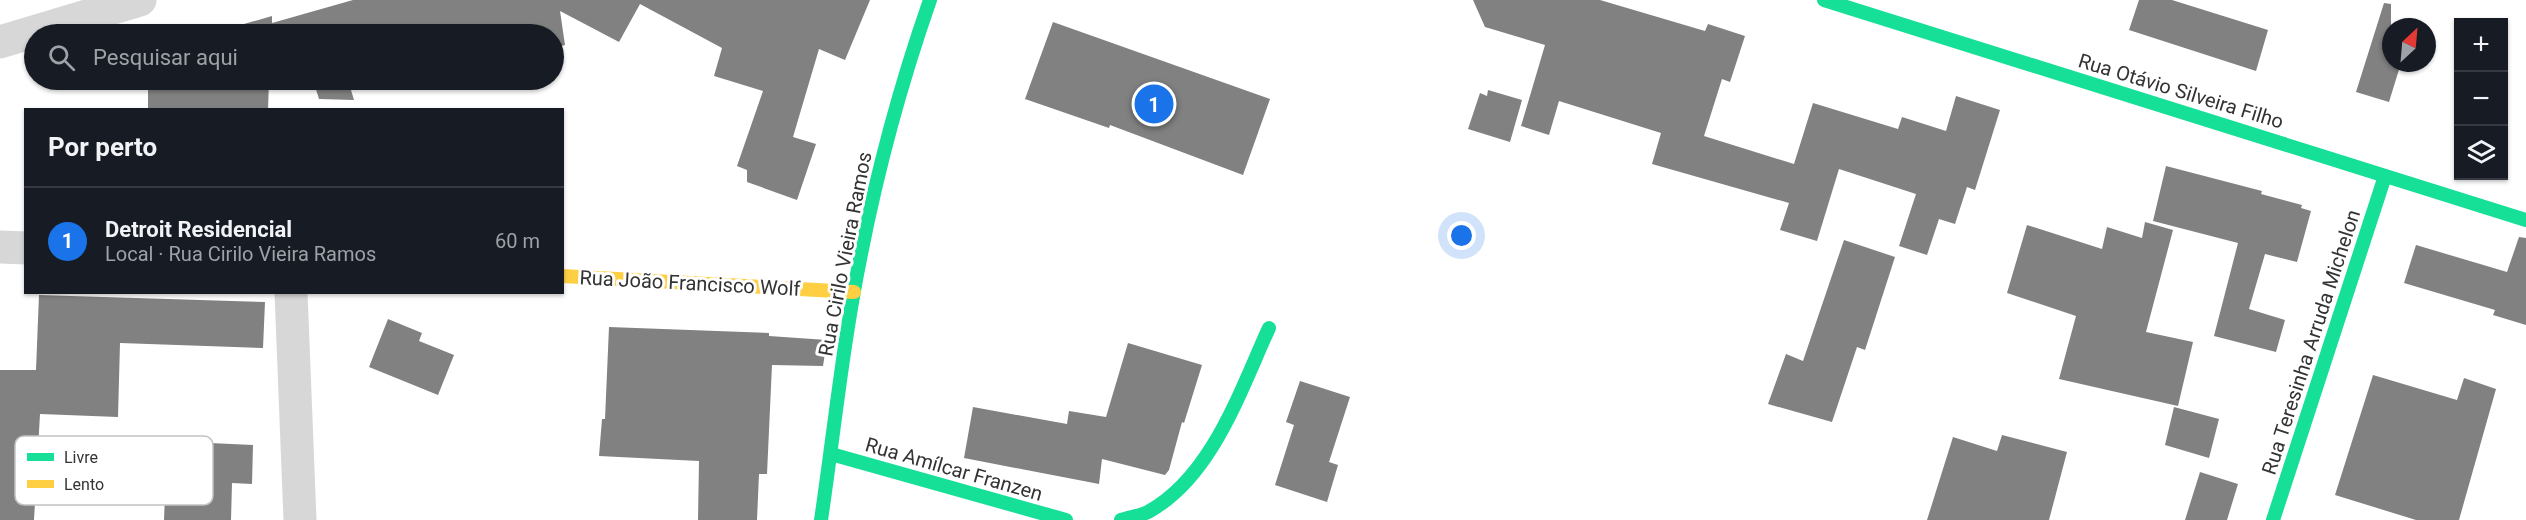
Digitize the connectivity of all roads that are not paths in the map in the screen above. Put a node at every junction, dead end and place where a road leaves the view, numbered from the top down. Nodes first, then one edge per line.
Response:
1 (140, 0) edge
2 (930, 0) edge
3 (1824, 0) edge
4 (60, 24) edge
5 (24, 35) edge
6 (0, 42) edge
7 (2385, 176) junction
8 (2526, 220) edge
9 (0, 247) edge
10 (24, 248) edge
11 (564, 276) edge
12 (854, 292) junction
13 (291, 294) edge
14 (1269, 327) dead end
15 (831, 454) junction
16 (300, 520) edge
17 (821, 520) edge
18 (1066, 520) edge
19 (1121, 520) edge
20 (2273, 520) edge

1 - 4 street
2 - 12 street, Rua Cirilo Vieira Ramos
3 - 7 street, Rua Otávio Silveira Filho
5 - 6 street
7 - 8 street, Rua Otávio Silveira Filho
7 - 20 street, Rua Teresinha Arruda Michelon
9 - 10 street
11 - 12 street, Rua João Francisco Wolf
12 - 15 street, Rua Cirilo Vieira Ramos
13 - 16 street
14 - 19 street
15 - 17 street, Rua Cirilo Vieira Ramos
15 - 18 street, Rua Amílcar Franzen

